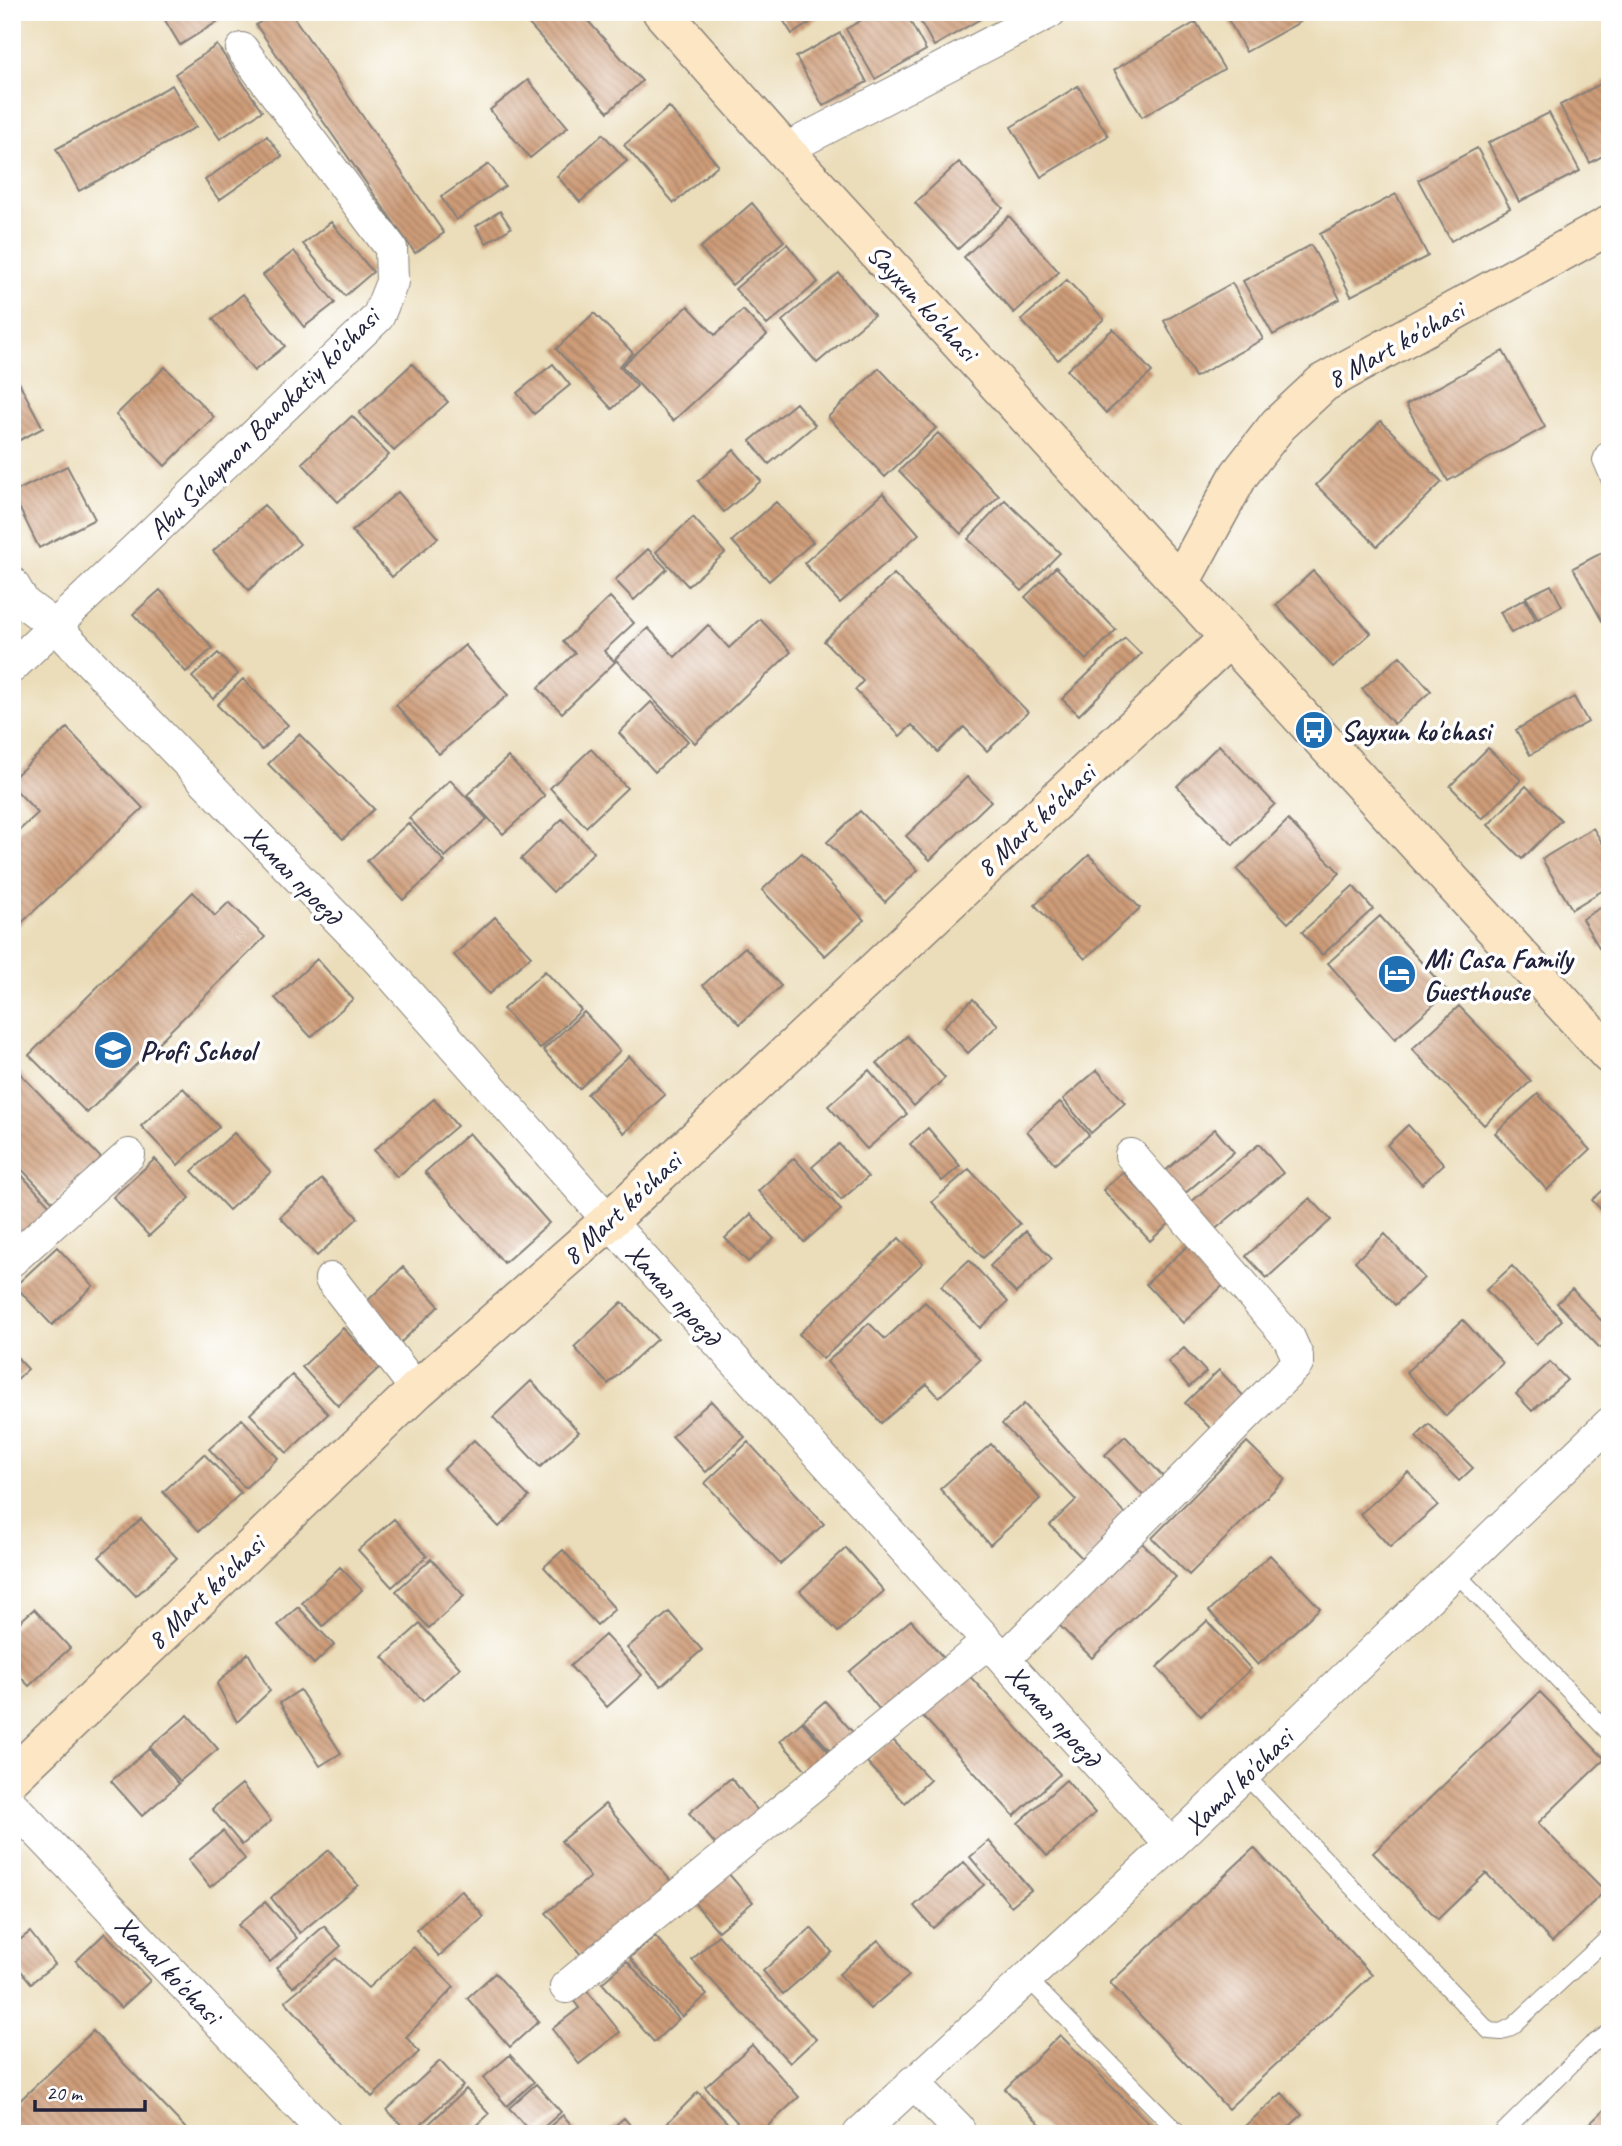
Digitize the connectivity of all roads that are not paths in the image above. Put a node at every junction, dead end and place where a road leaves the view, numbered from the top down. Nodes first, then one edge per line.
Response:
1 (662, 12) edge
2 (1050, 12) edge
3 (242, 49) dead end
4 (784, 150) junction
5 (1610, 226) edge
6 (1610, 449) edge
7 (1610, 481) edge
8 (12, 583) edge
9 (1180, 583) junction
10 (56, 627) junction
11 (1229, 638) junction
12 (12, 667) edge
13 (1610, 1055) edge
14 (129, 1155) dead end
15 (1130, 1155) dead end
16 (608, 1221) junction
17 (12, 1260) edge
18 (331, 1279) dead end
19 (417, 1390) junction
20 (1610, 1423) edge
21 (1455, 1572) junction
22 (996, 1651) junction
23 (1610, 1734) edge
24 (1245, 1775) junction
25 (12, 1776) edge
26 (12, 1805) edge
27 (1171, 1845) junction
28 (1610, 1936) edge
29 (1027, 1978) junction
30 (566, 1987) dead end
31 (1610, 2032) edge
32 (914, 2082) junction
33 (326, 2134) edge
34 (859, 2134) edge
35 (961, 2134) edge
36 (1180, 2134) edge
37 (1501, 2134) edge

1 - 4 street, Sayxun ko'chasi
2 - 4 street
3 - 10 street, Abu Sulaymon Banokatiy ko'chasi
4 - 9 street, Sayxun ko'chasi
5 - 9 street, 8 Mart ko'chasi
6 - 7 lane
8 - 10 street, Хамал проезд
9 - 11 street, Sayxun ko'chasi
10 - 12 street, Abu Sulaymon Banokatiy ko'chasi
10 - 16 street, Хамал проезд
11 - 13 street, Sayxun ko'chasi
11 - 16 street, 8 Mart ko'chasi
14 - 17 street
15 - 22 street
16 - 19 street, 8 Mart ko'chasi
16 - 22 street, Хамал проезд
18 - 19 street
19 - 25 street, 8 Mart ko'chasi
20 - 21 street, Xamal ko'chasi
21 - 23 lane
21 - 24 street, Xamal ko'chasi
22 - 27 street, Хамал проезд
22 - 30 street
24 - 27 street, Xamal ko'chasi
24 - 28 lane
26 - 33 street, Xamal ko'chasi
27 - 29 street, Xamal ko'chasi
29 - 32 street, Xamal ko'chasi
29 - 36 lane
31 - 37 lane
32 - 34 street, Xamal ko'chasi
32 - 35 street

